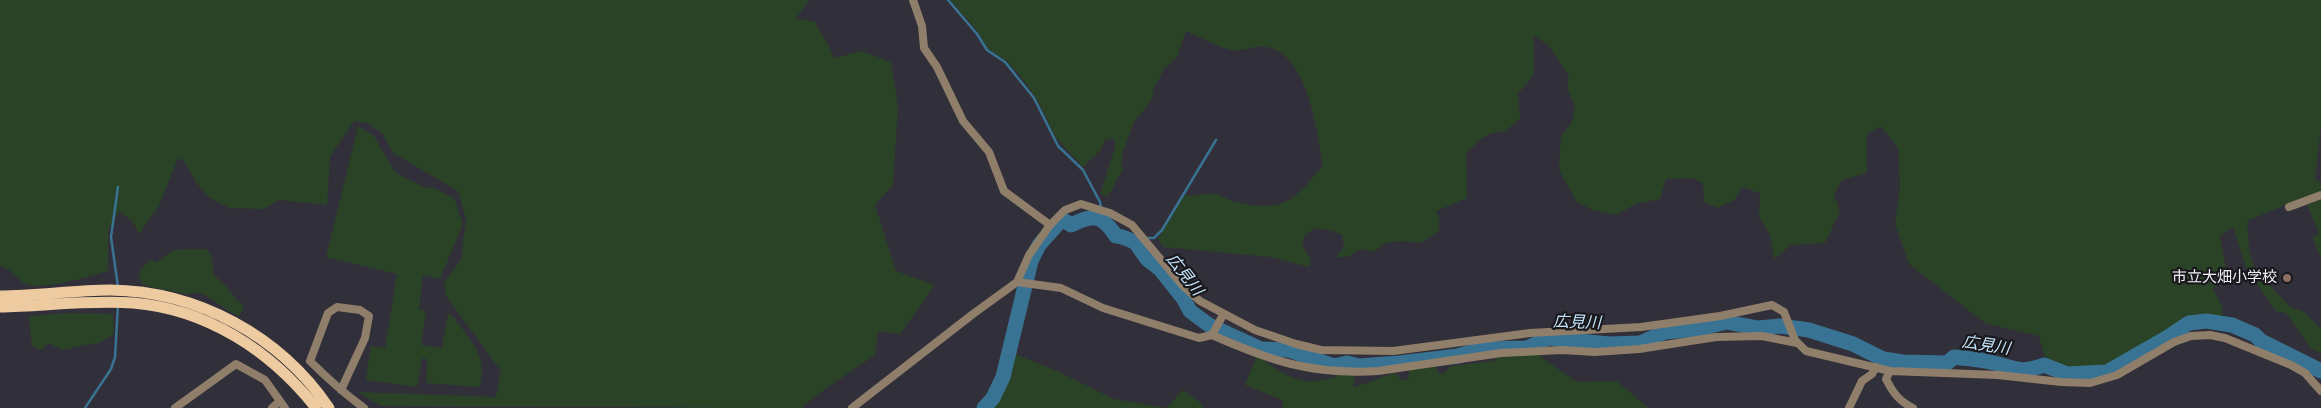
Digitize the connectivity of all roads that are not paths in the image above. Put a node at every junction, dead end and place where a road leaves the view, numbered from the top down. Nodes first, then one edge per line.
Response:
1 (913, 0) edge
2 (2321, 195) edge
3 (2289, 208) dead end
4 (1050, 225) junction
5 (1020, 283) junction
6 (0, 296) edge
7 (0, 307) edge
8 (1222, 316) junction
9 (1212, 333) junction
10 (1796, 342) junction
11 (1876, 368) junction
12 (1890, 370) junction
13 (341, 390) junction
14 (2321, 391) edge
15 (282, 405) edge
16 (175, 408) edge
17 (272, 408) edge
18 (316, 408) edge
19 (329, 408) edge
20 (364, 408) edge
21 (852, 408) edge
22 (1849, 408) edge
23 (1913, 408) edge

1 - 4 street
2 - 3 street
4 - 5 street
4 - 8 street
5 - 9 street
5 - 21 street
6 - 19 main road
7 - 18 main road
8 - 9 street
8 - 10 street
9 - 10 street
10 - 11 street
11 - 12 street
11 - 22 street
12 - 14 street
12 - 23 street
13 - 13 street
13 - 20 street
15 - 16 street
15 - 17 street

